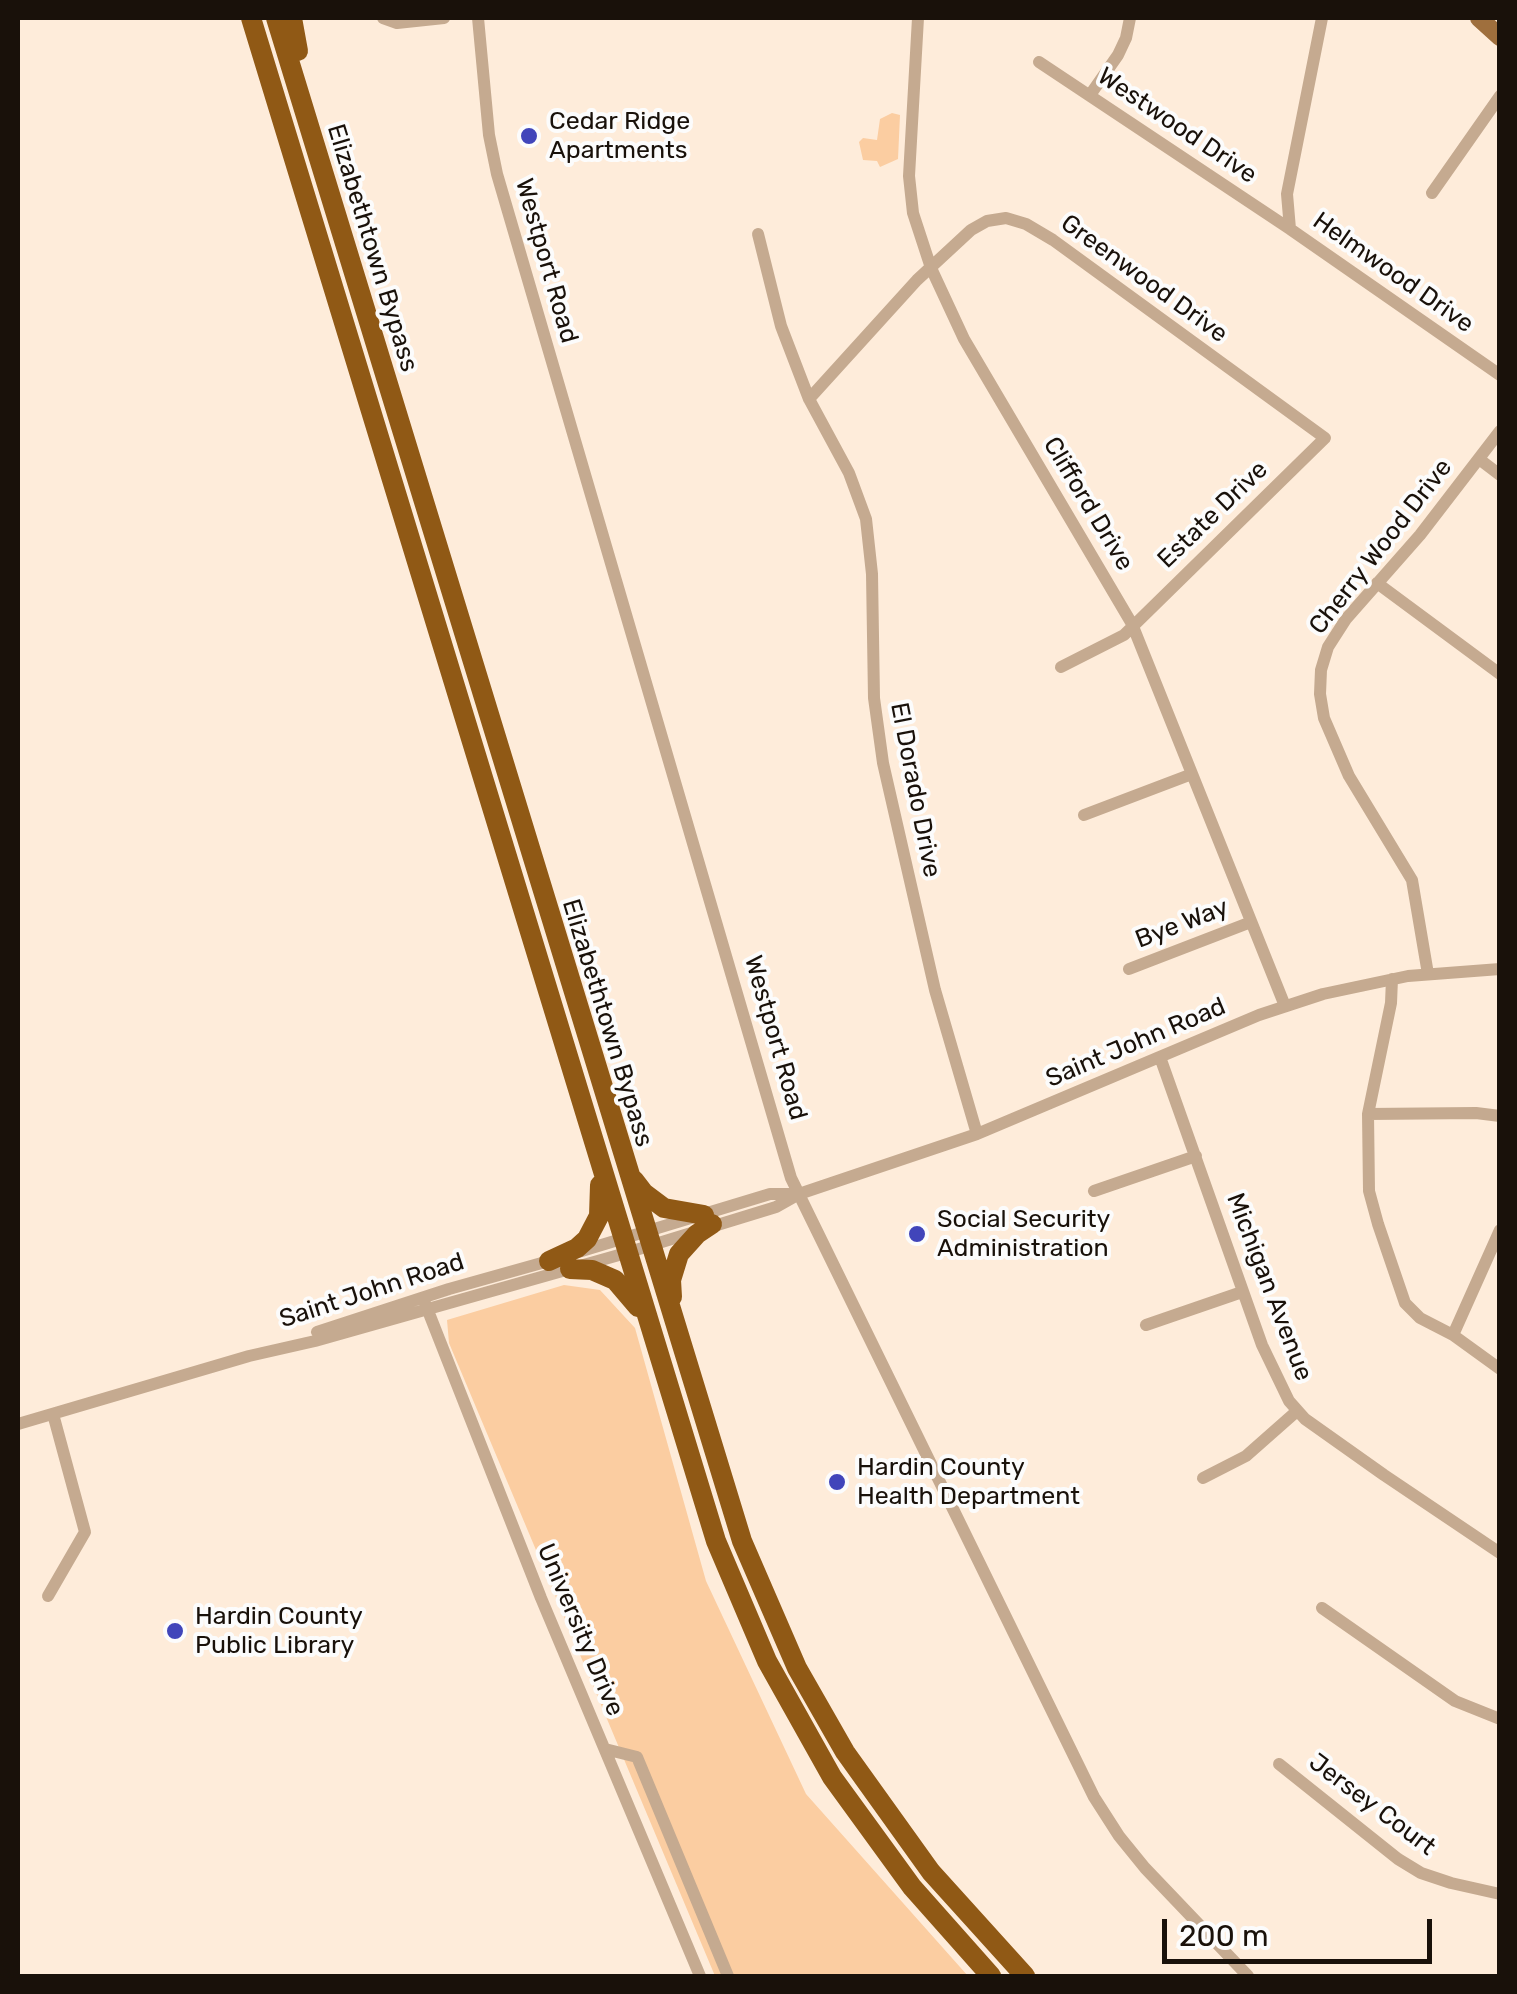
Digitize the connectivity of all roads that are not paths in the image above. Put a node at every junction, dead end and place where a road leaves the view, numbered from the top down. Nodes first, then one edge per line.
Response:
1 (242, 18) edge
2 (251, 18) edge
3 (276, 18) edge
4 (292, 18) edge
5 (383, 18) edge
6 (444, 18) edge
7 (478, 18) edge
8 (918, 18) edge
9 (1130, 18) edge
10 (1322, 18) edge
11 (1480, 18) edge
12 (1500, 37) edge
13 (1039, 62) dead end
14 (1090, 95) junction
15 (1500, 96) edge
16 (320, 161) junction
17 (1432, 192) dead end
18 (310, 211) junction
19 (1290, 229) junction
20 (758, 234) dead end
21 (930, 268) junction
22 (1500, 375) edge
23 (809, 399) junction
24 (1500, 431) edge
25 (1326, 438) joint
26 (1478, 459) junction
27 (1500, 476) edge
28 (1377, 583) junction
29 (1132, 624) junction
30 (1061, 667) dead end
31 (1500, 674) edge
32 (1192, 774) junction
33 (1084, 815) dead end
34 (1251, 922) junction
35 (1129, 969) dead end
36 (1500, 969) edge
37 (1428, 974) junction
38 (1392, 979) junction
39 (1284, 1006) junction
40 (1160, 1057) junction
41 (1368, 1114) junction
42 (1500, 1116) edge
43 (976, 1134) junction
44 (622, 1156) junction
45 (1196, 1156) junction
46 (599, 1164) junction
47 (1094, 1190) dead end
48 (799, 1194) junction
49 (708, 1219) junction
50 (1500, 1230) edge
51 (647, 1238) junction
52 (624, 1246) junction
53 (549, 1261) junction
54 (570, 1268) junction
55 (1242, 1292) junction
56 (426, 1303) junction
57 (1146, 1325) dead end
58 (1453, 1335) junction
59 (678, 1339) junction
60 (654, 1345) junction
61 (1500, 1369) edge
62 (1297, 1411) junction
63 (53, 1414) junction
64 (18, 1424) edge
65 (1203, 1478) dead end
66 (1500, 1553) edge
67 (48, 1596) dead end
68 (1322, 1608) dead end
69 (1500, 1719) edge
70 (606, 1749) junction
71 (1278, 1764) dead end
72 (1500, 1894) edge
73 (700, 1976) edge
74 (728, 1976) edge
75 (991, 1976) edge
76 (1024, 1976) edge
77 (1248, 1976) edge

1 - 18 highway
2 - 18 highway, Elizabethtown Bypass
3 - 16 highway, Elizabethtown Bypass
4 - 16 highway
5 - 6 street
7 - 48 street, Westport Road
8 - 21 street, Clifford Drive
9 - 14 street
10 - 19 street, Helmwood Drive
11 - 12 main road
13 - 14 street, Westwood Drive
14 - 19 street, Westwood Drive
15 - 17 street
16 - 44 highway, Elizabethtown Bypass
18 - 46 highway, Elizabethtown Bypass
19 - 22 street, Helmwood Drive
20 - 23 street, El Dorado Drive
21 - 23 street, Greenwood Drive
21 - 25 street, Greenwood Drive
21 - 29 street, Clifford Drive
23 - 43 street, El Dorado Drive
24 - 26 street, Cherry Wood Drive
25 - 29 street, Estate Drive
26 - 27 street
26 - 28 street, Cherry Wood Drive
28 - 31 street
28 - 37 street, Cherry Wood Drive
29 - 30 street, Estate Drive
29 - 32 street, Clifford Drive
32 - 33 street
32 - 34 street, Clifford Drive
34 - 35 street, Bye Way
34 - 39 street, Clifford Drive
36 - 37 street, Saint John Road
37 - 38 street, Saint John Road
38 - 39 street, Saint John Road
38 - 41 street
39 - 40 street, Saint John Road
40 - 43 street, Saint John Road
40 - 45 street, Michigan Avenue
41 - 42 street
41 - 58 street
43 - 48 street, Saint John Road
44 - 49 highway
44 - 51 highway, Elizabethtown Bypass
45 - 47 street
45 - 55 street, Michigan Avenue
46 - 52 highway, Elizabethtown Bypass
46 - 53 highway
48 - 49 street, Saint John Road
48 - 77 street, Westport Road
49 - 51 street, Saint John Road
49 - 59 highway
50 - 58 street
51 - 52 street, Saint John Road
51 - 59 highway, Elizabethtown Bypass
52 - 53 street, Saint John Road
52 - 54 street, Saint John Road
52 - 60 highway, Elizabethtown Bypass
53 - 56 street, Saint John Road
54 - 56 street, Saint John Road
54 - 60 highway
55 - 57 street
55 - 62 street, Michigan Avenue
56 - 63 street, Saint John Road
56 - 70 street, University Drive
58 - 61 street
59 - 76 highway, Elizabethtown Bypass
60 - 75 highway, Elizabethtown Bypass
62 - 65 street
62 - 66 street, Michigan Avenue
63 - 64 street, Saint John Road
63 - 67 street
68 - 69 street
70 - 73 street, University Drive
70 - 74 street
71 - 72 street, Jersey Court

